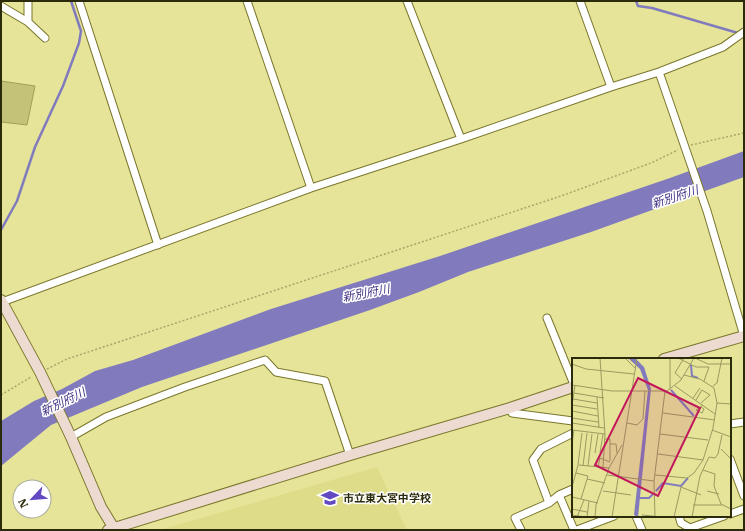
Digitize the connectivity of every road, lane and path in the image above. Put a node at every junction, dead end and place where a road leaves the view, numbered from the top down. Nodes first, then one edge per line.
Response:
1 (28, 1) edge
2 (78, 1) edge
3 (247, 1) edge
4 (407, 1) edge
5 (580, 1) edge
6 (1, 6) edge
7 (28, 22) junction
8 (744, 32) edge
9 (45, 38) dead end
10 (659, 72) junction
11 (611, 86) junction
12 (744, 134) edge
13 (461, 139) junction
14 (685, 150) junction
15 (312, 188) junction
16 (158, 245) junction
17 (2, 301) edge
18 (547, 318) dead end
19 (744, 336) edge
20 (669, 358) edge
21 (40, 372) junction
22 (572, 380) edge
23 (572, 387) edge
24 (1, 396) edge
25 (510, 408) junction
26 (572, 421) edge
27 (744, 422) edge
28 (731, 424) edge
29 (572, 433) edge
30 (70, 435) junction
31 (350, 455) junction
32 (732, 474) edge
33 (572, 489) edge
34 (559, 495) junction
35 (744, 496) edge
36 (549, 503) junction
37 (744, 509) edge
38 (731, 514) edge
39 (611, 517) edge
40 (636, 517) edge
41 (679, 517) edge
42 (721, 517) edge
43 (113, 529) edge
44 (521, 530) edge
45 (574, 530) edge
46 (577, 530) edge
47 (642, 530) edge

1 - 7 street
2 - 16 street
3 - 15 street
4 - 13 street
5 - 11 street
6 - 7 street
7 - 9 street
8 - 10 street
10 - 11 street
10 - 14 street
11 - 13 street
12 - 14 path
13 - 15 street
14 - 19 street
14 - 21 path
15 - 16 street
16 - 17 street
17 - 21 street
18 - 22 street
19 - 20 street
21 - 24 path
21 - 30 street
23 - 25 street
25 - 26 street
25 - 31 street
27 - 28 street
29 - 36 street
30 - 31 street
30 - 43 street
31 - 43 street
32 - 35 street
33 - 34 street
34 - 36 street
34 - 45 street
36 - 44 street
37 - 38 street
39 - 46 street
40 - 47 street
41 - 42 street

